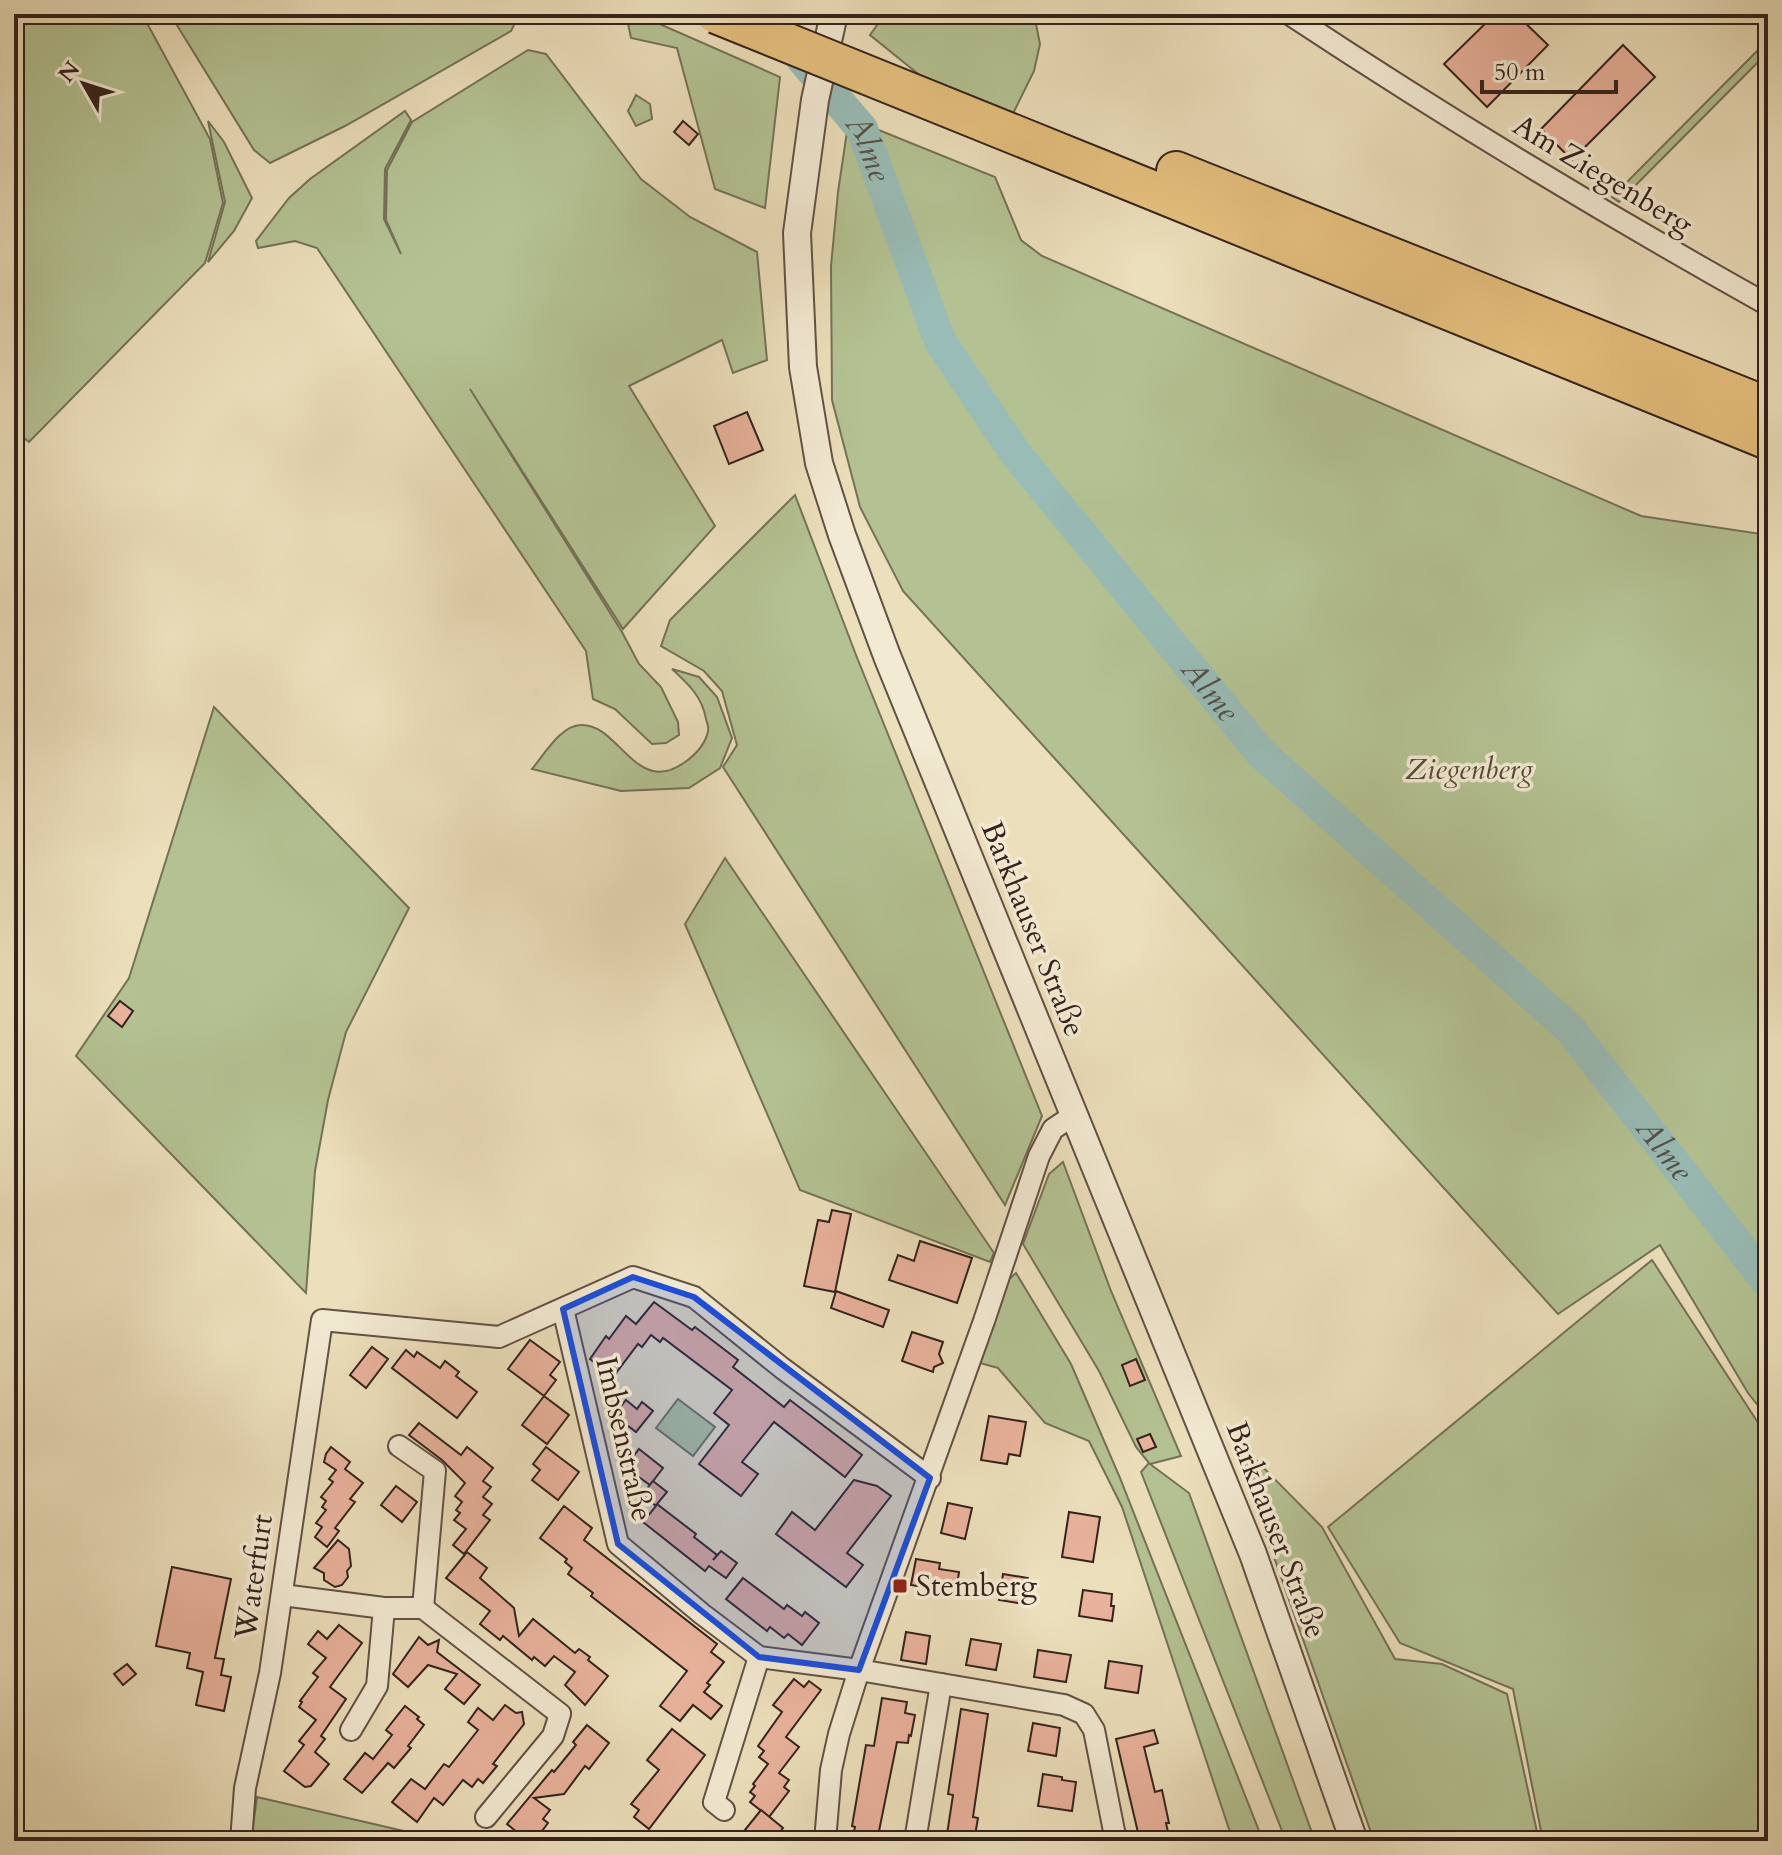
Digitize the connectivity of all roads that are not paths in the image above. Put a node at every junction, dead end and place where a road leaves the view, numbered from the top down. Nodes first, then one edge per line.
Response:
1 (716, 14) edge
2 (781, 14) edge
3 (834, 14) edge
4 (1296, 16) edge
5 (1106, 158) junction
6 (1768, 305) edge
7 (1768, 407) edge
8 (1768, 440) edge
9 (1074, 1115) junction
10 (563, 1309) junction
11 (399, 1446) dead end
12 (930, 1478) junction
13 (282, 1595) junction
14 (384, 1608) junction
15 (423, 1608) junction
16 (759, 1657) junction
17 (859, 1670) junction
18 (941, 1684) junction
19 (351, 1730) dead end
20 (724, 1810) dead end
21 (486, 1817) dead end
22 (241, 1841) edge
23 (825, 1841) edge
24 (915, 1841) edge
25 (1116, 1841) edge
26 (1354, 1841) edge

1 - 5 highway, bridge
2 - 5 highway
3 - 9 street, Barkhauser Straße
4 - 6 street, Am Ziegenberg
5 - 7 highway
5 - 8 highway
9 - 12 street
9 - 26 street, Barkhauser Straße
10 - 12 street
10 - 13 street, Waterfurt
10 - 16 street, Imbsenstraße
11 - 15 street
12 - 17 street
13 - 14 street
13 - 22 street, Waterfurt
14 - 15 street
14 - 19 street
15 - 21 street
16 - 17 street, Imbsenstraße
16 - 20 street
17 - 18 street, Imbsenstraße
17 - 23 street
18 - 24 street
18 - 25 street, Imbsenstraße

